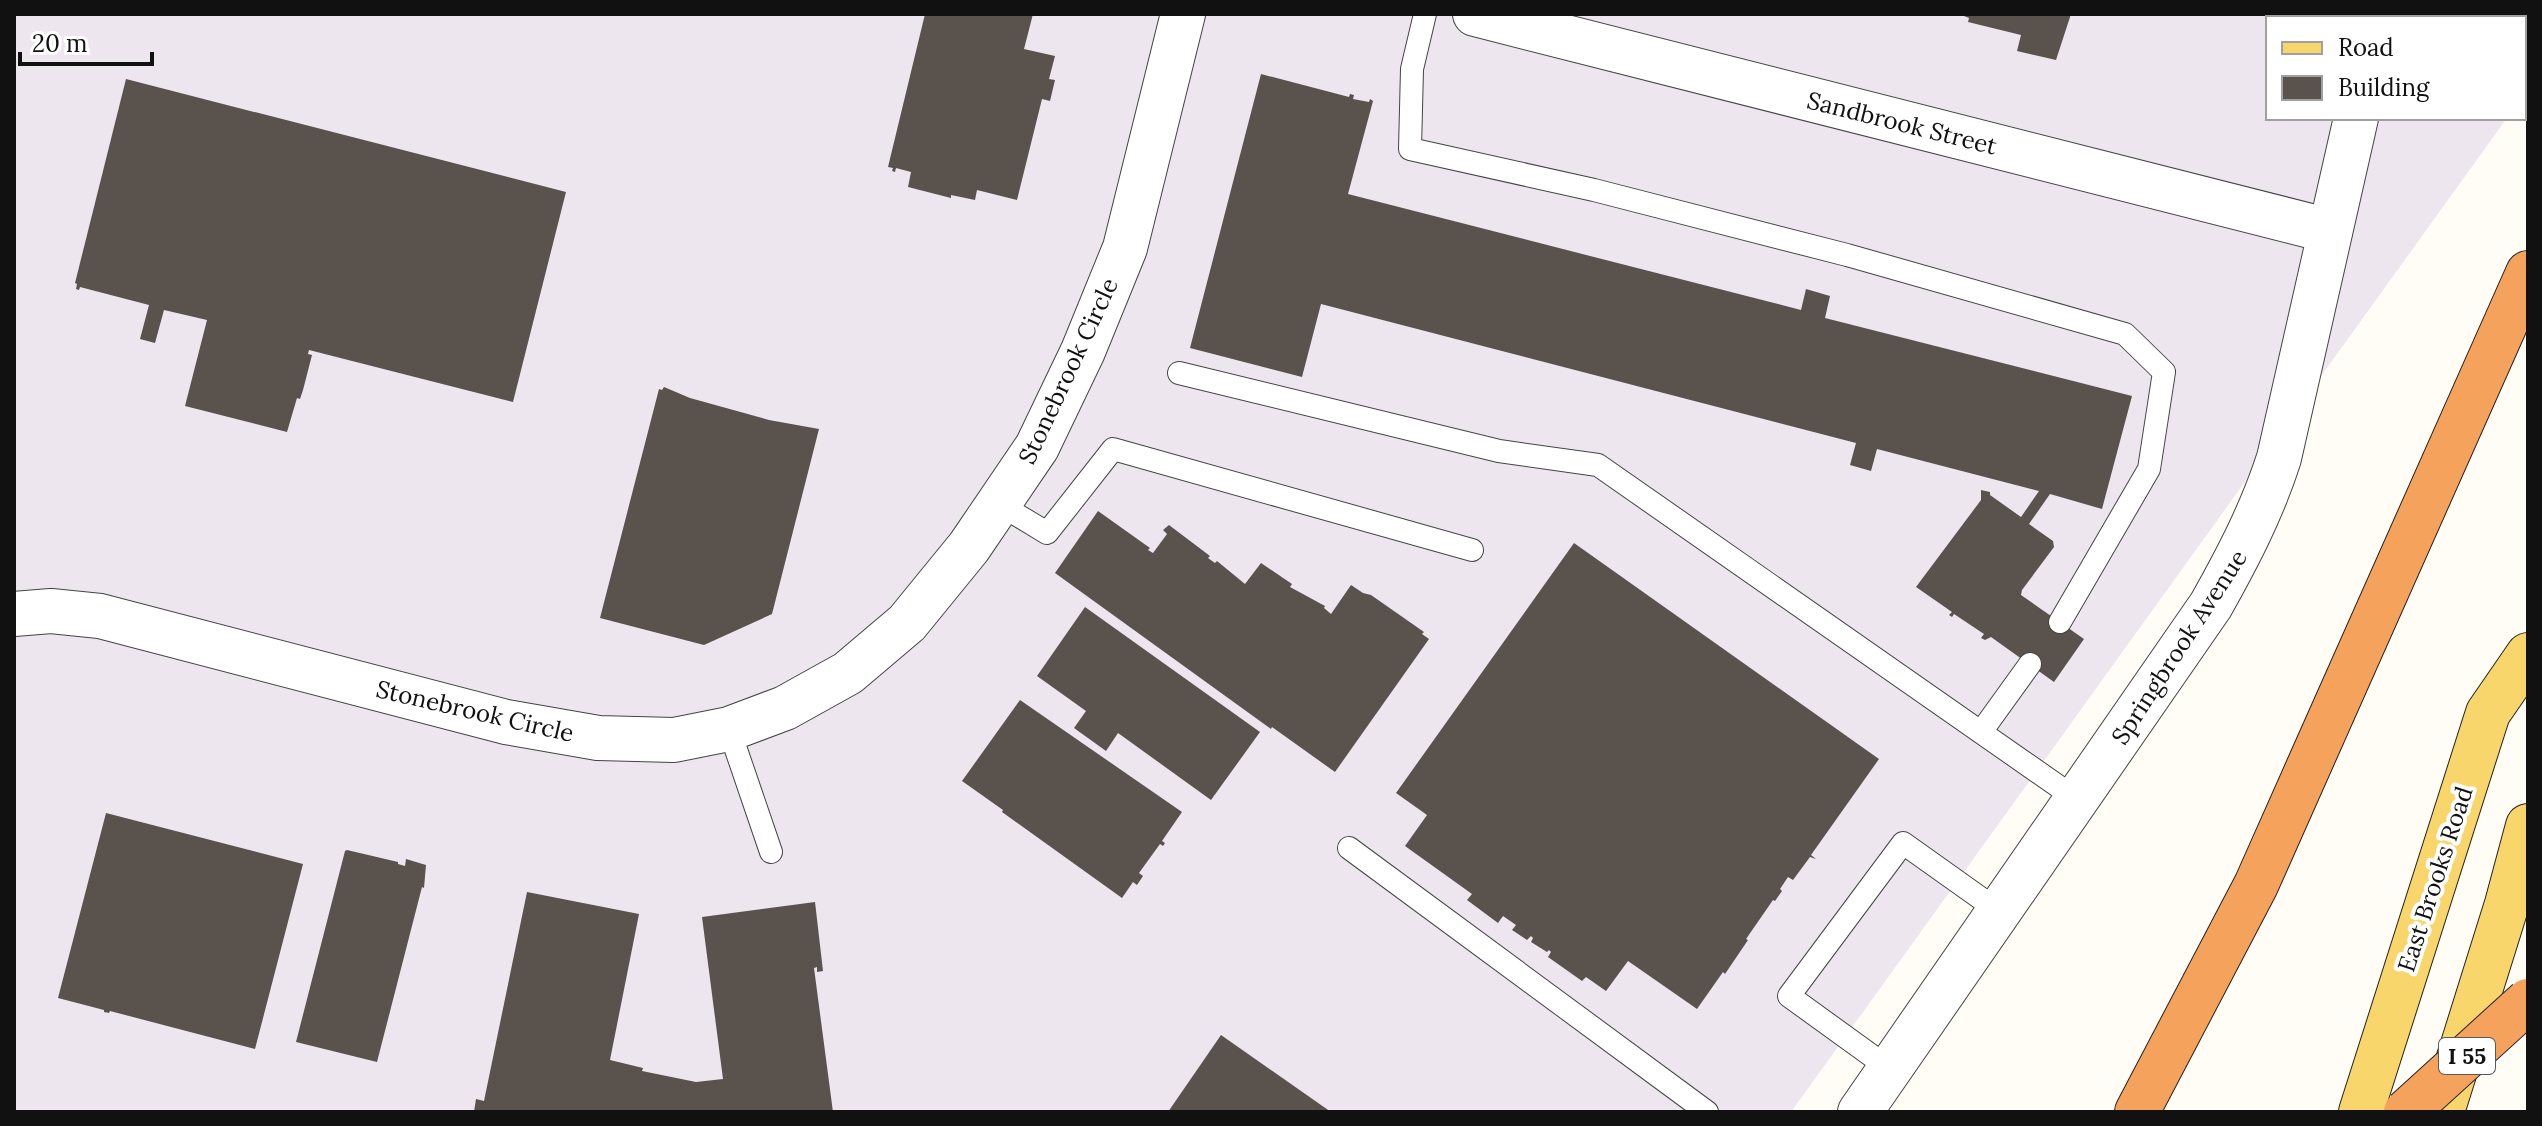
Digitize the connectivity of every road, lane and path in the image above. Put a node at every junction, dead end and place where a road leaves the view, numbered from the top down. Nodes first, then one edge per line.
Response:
1 (1183, 14) edge
2 (1425, 14) edge
3 (1475, 14) edge
4 (2356, 120) edge
5 (2330, 231) junction
6 (2528, 273) edge
7 (1179, 373) dead end
8 (999, 504) junction
9 (1472, 550) dead end
10 (14, 614) edge
11 (2060, 622) dead end
12 (2528, 655) edge
13 (2030, 664) dead end
14 (729, 729) junction
15 (1981, 732) junction
16 (2078, 800) junction
17 (2528, 826) edge
18 (1349, 848) dead end
19 (771, 852) dead end
20 (2000, 912) junction
21 (2528, 1001) edge
22 (1890, 1069) junction
23 (1707, 1112) edge
24 (1860, 1112) edge
25 (2137, 1112) edge
26 (2361, 1112) edge
27 (2406, 1112) edge
28 (2442, 1112) edge

1 - 8 street, Stonebrook Circle
2 - 11 lane
3 - 5 street, Sandbrook Street
4 - 5 street, Springbrook Avenue
5 - 16 street, Springbrook Avenue
6 - 25 highway
7 - 15 lane
8 - 9 lane
8 - 14 street, Stonebrook Circle
10 - 14 street, Stonebrook Circle
12 - 26 main road, East Brooks Road
13 - 15 lane
14 - 19 lane
15 - 16 lane
16 - 20 street, Springbrook Avenue
17 - 28 main road
18 - 23 lane
20 - 22 street, Springbrook Avenue
20 - 22 lane
21 - 27 highway, I 55, bridge
22 - 24 street, Springbrook Avenue

